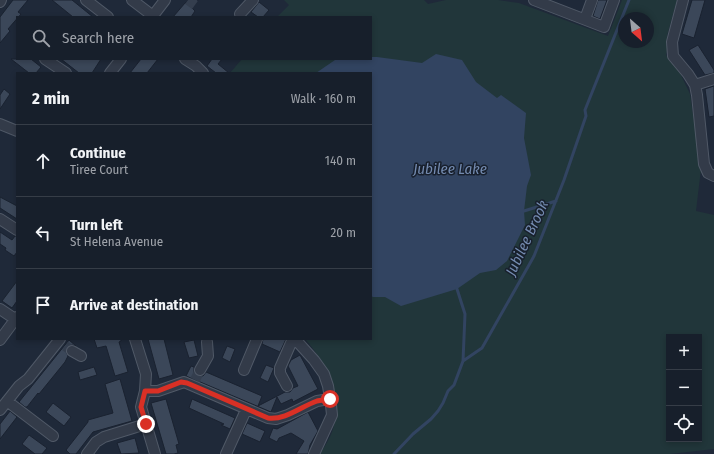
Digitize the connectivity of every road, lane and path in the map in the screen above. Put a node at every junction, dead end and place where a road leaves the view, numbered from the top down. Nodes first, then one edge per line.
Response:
1 (86, 0) edge
2 (132, 0) edge
3 (165, 0) edge
4 (253, 0) edge
5 (537, 0) edge
6 (592, 0) edge
7 (614, 0) edge
8 (683, 0) edge
9 (240, 14) dead end
10 (107, 16) edge
11 (152, 16) edge
12 (154, 16) edge
13 (585, 19) junction
14 (46, 60) edge
15 (120, 60) edge
16 (187, 60) edge
17 (200, 66) edge
18 (53, 70) edge
19 (111, 72) edge
20 (714, 79) edge
21 (695, 85) junction
22 (0, 124) edge
23 (16, 130) edge
24 (714, 176) edge
25 (0, 219) edge
26 (16, 229) edge
27 (0, 309) edge
28 (16, 318) edge
29 (0, 340) edge
30 (135, 340) edge
31 (257, 340) edge
32 (296, 340) edge
33 (206, 342) dead end
34 (64, 344) edge
35 (81, 356) dead end
36 (200, 370) tunnel mouth
37 (244, 370) dead end
38 (287, 386) dead end
39 (145, 391) junction
40 (330, 399) junction
41 (7, 401) junction
42 (0, 410) edge
43 (246, 410) junction
44 (146, 424) junction
45 (53, 436) dead end
46 (87, 454) edge
47 (155, 454) edge
48 (226, 454) edge
49 (314, 454) edge

1 - 10 street
2 - 11 street
3 - 12 street
4 - 9 street
5 - 13 street
6 - 13 street
7 - 13 street
8 - 21 street
14 - 18 street
15 - 19 street
16 - 17 street
20 - 21 street
21 - 24 street
22 - 23 street
25 - 26 street
27 - 28 street
28 - 29 street
30 - 39 street
31 - 37 street
32 - 38 street
32 - 40 street
33 - 36 street
34 - 35 street
34 - 41 street
39 - 43 street
39 - 44 street
40 - 43 street
40 - 49 street
41 - 42 street
41 - 45 street
43 - 48 street
44 - 46 street
44 - 47 street

